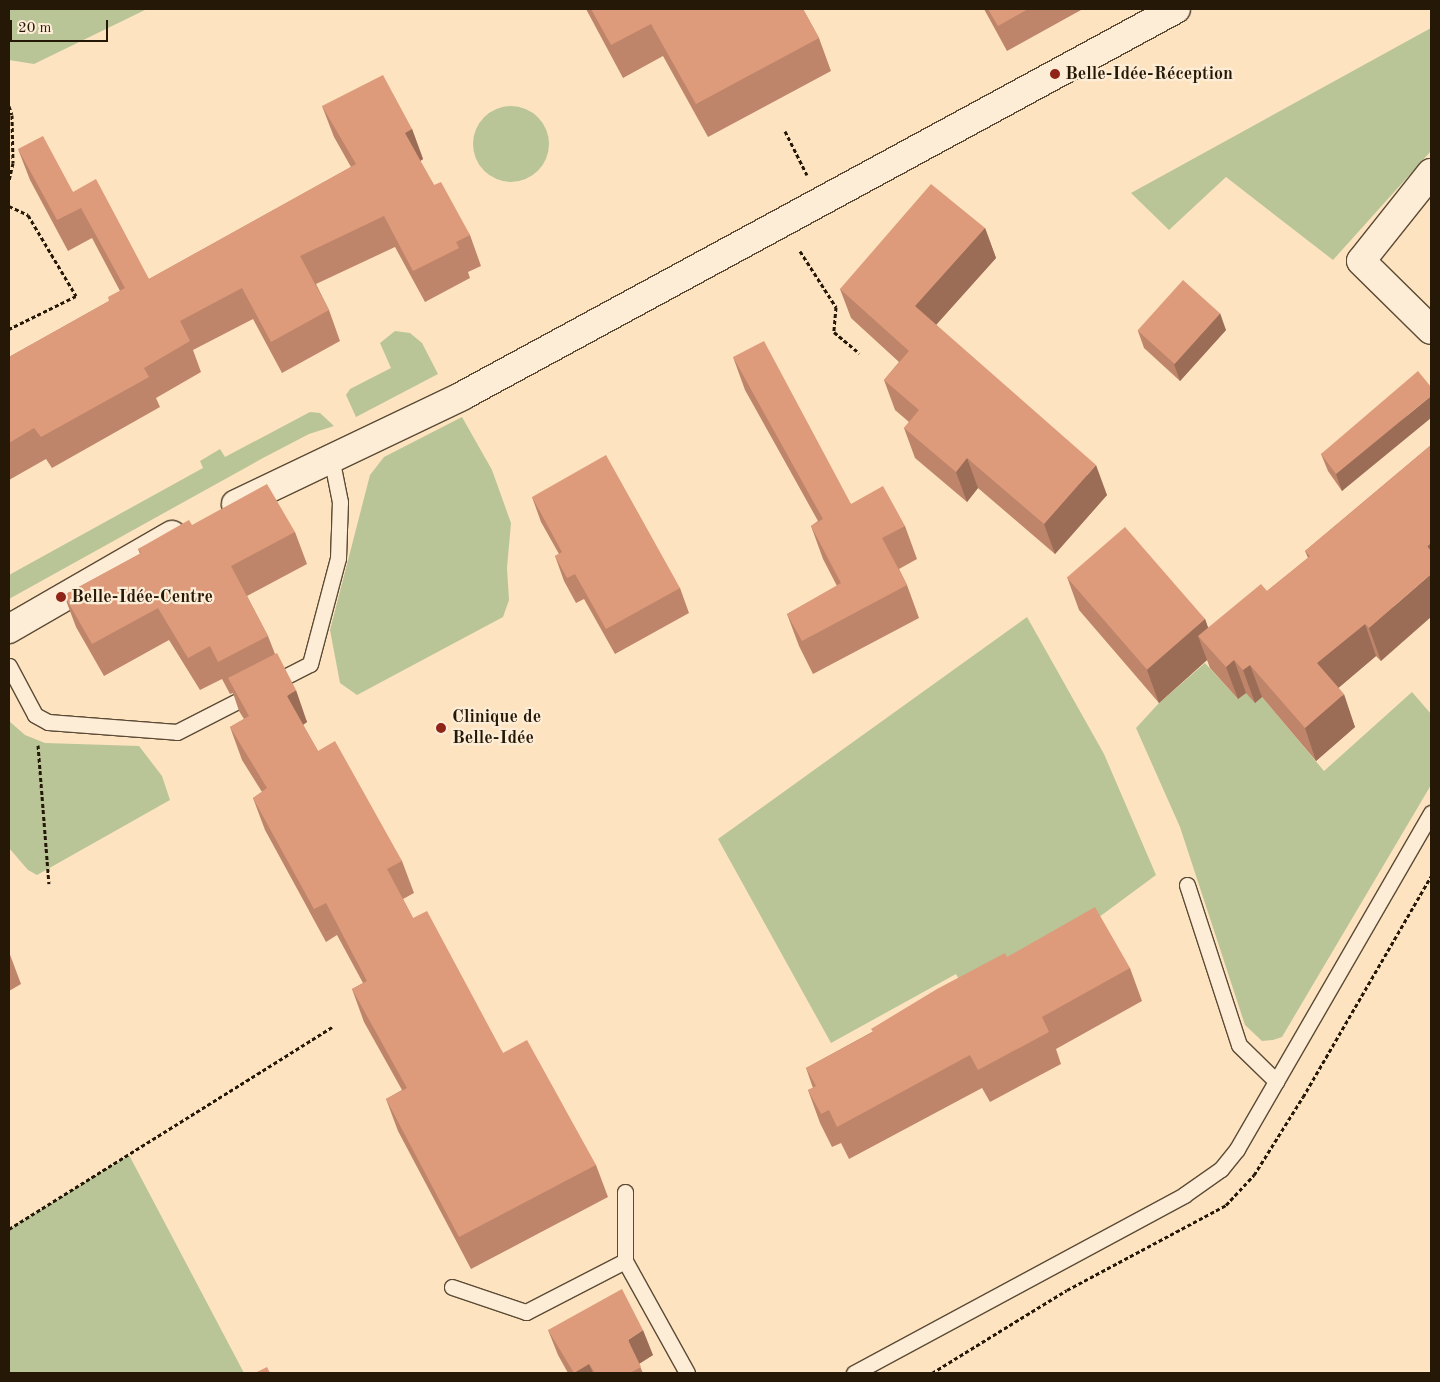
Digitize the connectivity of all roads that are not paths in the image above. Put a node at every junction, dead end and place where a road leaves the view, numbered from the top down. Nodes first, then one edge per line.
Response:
1 (1176, 9) edge
2 (1431, 174) edge
3 (1431, 330) edge
4 (331, 457) junction
5 (9, 629) edge
6 (9, 666) edge
7 (1431, 813) edge
8 (1187, 885) dead end
9 (1276, 1081) junction
10 (625, 1192) dead end
11 (625, 1260) junction
12 (452, 1286) dead end
13 (687, 1373) edge
14 (854, 1373) edge

1 - 4 street
2 - 3 street
4 - 5 street
4 - 6 lane
7 - 9 lane
8 - 9 lane
9 - 14 lane
10 - 11 lane
11 - 12 lane
11 - 13 lane

